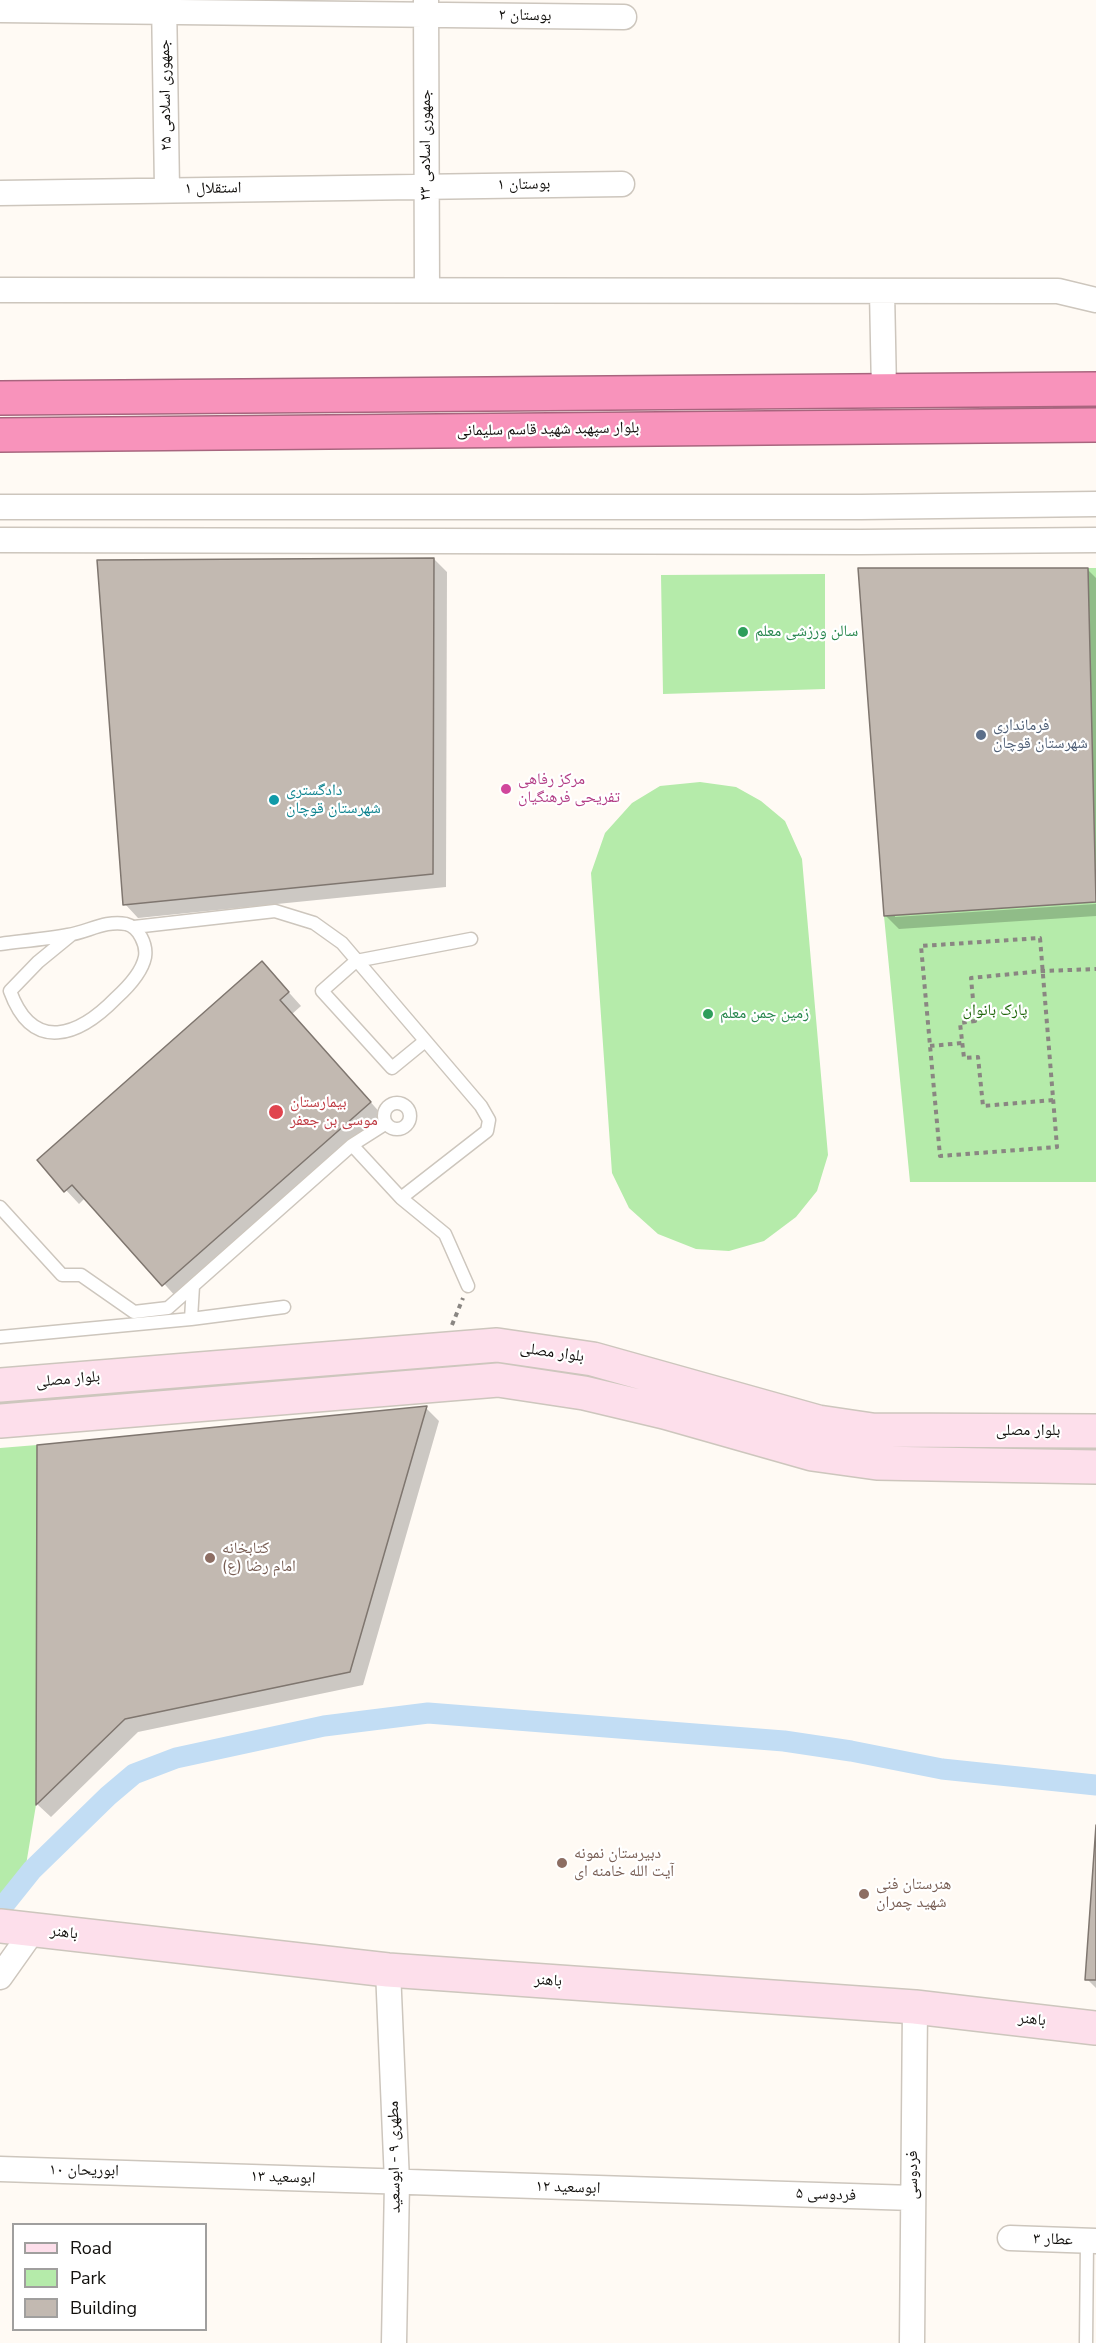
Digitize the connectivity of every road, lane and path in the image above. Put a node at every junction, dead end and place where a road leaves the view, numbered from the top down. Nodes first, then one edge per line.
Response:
1 (165, 6) edge
2 (426, 7) edge
3 (0, 10) edge
4 (624, 17) dead end
5 (622, 184) dead end
6 (426, 186) junction
7 (167, 189) junction
8 (0, 193) edge
9 (0, 290) edge
10 (427, 290) junction
11 (882, 291) junction
12 (1096, 300) edge
13 (1096, 389) edge
14 (884, 391) junction
15 (0, 398) edge
16 (1096, 425) edge
17 (0, 435) edge
18 (1096, 504) edge
19 (0, 507) edge
20 (308, 507) junction
21 (861, 507) junction
22 (0, 540) edge
23 (307, 540) junction
24 (1096, 540) edge
25 (860, 542) junction
26 (134, 927) junction
27 (71, 935) junction
28 (471, 939) dead end
29 (0, 944) edge
30 (356, 961) junction
31 (1096, 969) edge
32 (1042, 971) junction
33 (10, 991) junction
34 (0, 1000) edge
35 (425, 1041) junction
36 (962, 1043) junction
37 (930, 1046) junction
38 (1053, 1100) junction
39 (385, 1124) dead end
40 (352, 1145) junction
41 (401, 1198) junction
42 (0, 1207) edge
43 (193, 1286) junction
44 (468, 1286) joint
45 (284, 1307) dead end
46 (191, 1319) junction
47 (0, 1337) edge
48 (441, 1350) junction
49 (0, 1385) edge
50 (0, 1421) edge
51 (1096, 1431) edge
52 (1096, 1467) edge
53 (16, 1927) edge
54 (388, 1970) junction
55 (0, 1977) edge
56 (915, 2007) junction
57 (1096, 2028) edge
58 (0, 2169) edge
59 (169, 2173) joint
60 (397, 2182) junction
61 (740, 2193) joint
62 (913, 2198) junction
63 (1010, 2238) dead end
64 (1092, 2241) edge
65 (394, 2343) edge
66 (912, 2343) edge
67 (1086, 2343) edge

1 - 2 street, بوستان ۲
1 - 3 street, بوستان ۲
1 - 7 street, جمهوری اسلامی ۲۵
2 - 4 street, بوستان ۲
2 - 6 street, جمهوری اسلامی ۲۳
5 - 6 street, بوستان ۱
6 - 7 street, استقلال ۱
6 - 10 street, جمهوری اسلامی ۲۳
7 - 8 street, استقلال ۱
9 - 10 street
10 - 11 street
11 - 12 street
11 - 14 street
13 - 14 highway
14 - 15 highway
16 - 17 highway, بلوار سپهبد شهید قاسم سلیمانی
18 - 21 street
19 - 20 street
20 - 21 street
20 - 23 street
21 - 25 street
22 - 23 street
23 - 25 street
24 - 25 street
26 - 27 lane
26 - 30 lane
26 - 33 lane
27 - 29 lane
27 - 33 lane
28 - 30 lane
30 - 35 lane
30 - 35 lane
31 - 32 path
32 - 36 path
32 - 37 path
32 - 38 path
33 - 34 lane
35 - 41 lane
36 - 37 path
36 - 38 path
37 - 38 path
39 - 40 lane
40 - 41 lane
40 - 43 lane
41 - 44 lane
42 - 43 lane
43 - 46 lane
44 - 48 path
45 - 46 lane
46 - 47 lane
48 - 49 street, بلوار مصلی
48 - 51 street, بلوار مصلی
50 - 52 street
53 - 54 street, باهنر
53 - 55 street
54 - 56 street, باهنر
54 - 60 street, مطهری ۹ - ابوسعید
56 - 57 street, باهنر
56 - 62 street, فردوسی
58 - 59 street, ابوریحان ۱۰
59 - 60 street, ابوسعید ۱۳
60 - 61 street, ابوسعید ۱۲
60 - 65 street, مطهری ۹ - ابوسعید
61 - 62 street, فردوسی ۵
62 - 66 street, فردوسی
63 - 64 street, عطار ۳
64 - 67 lane

